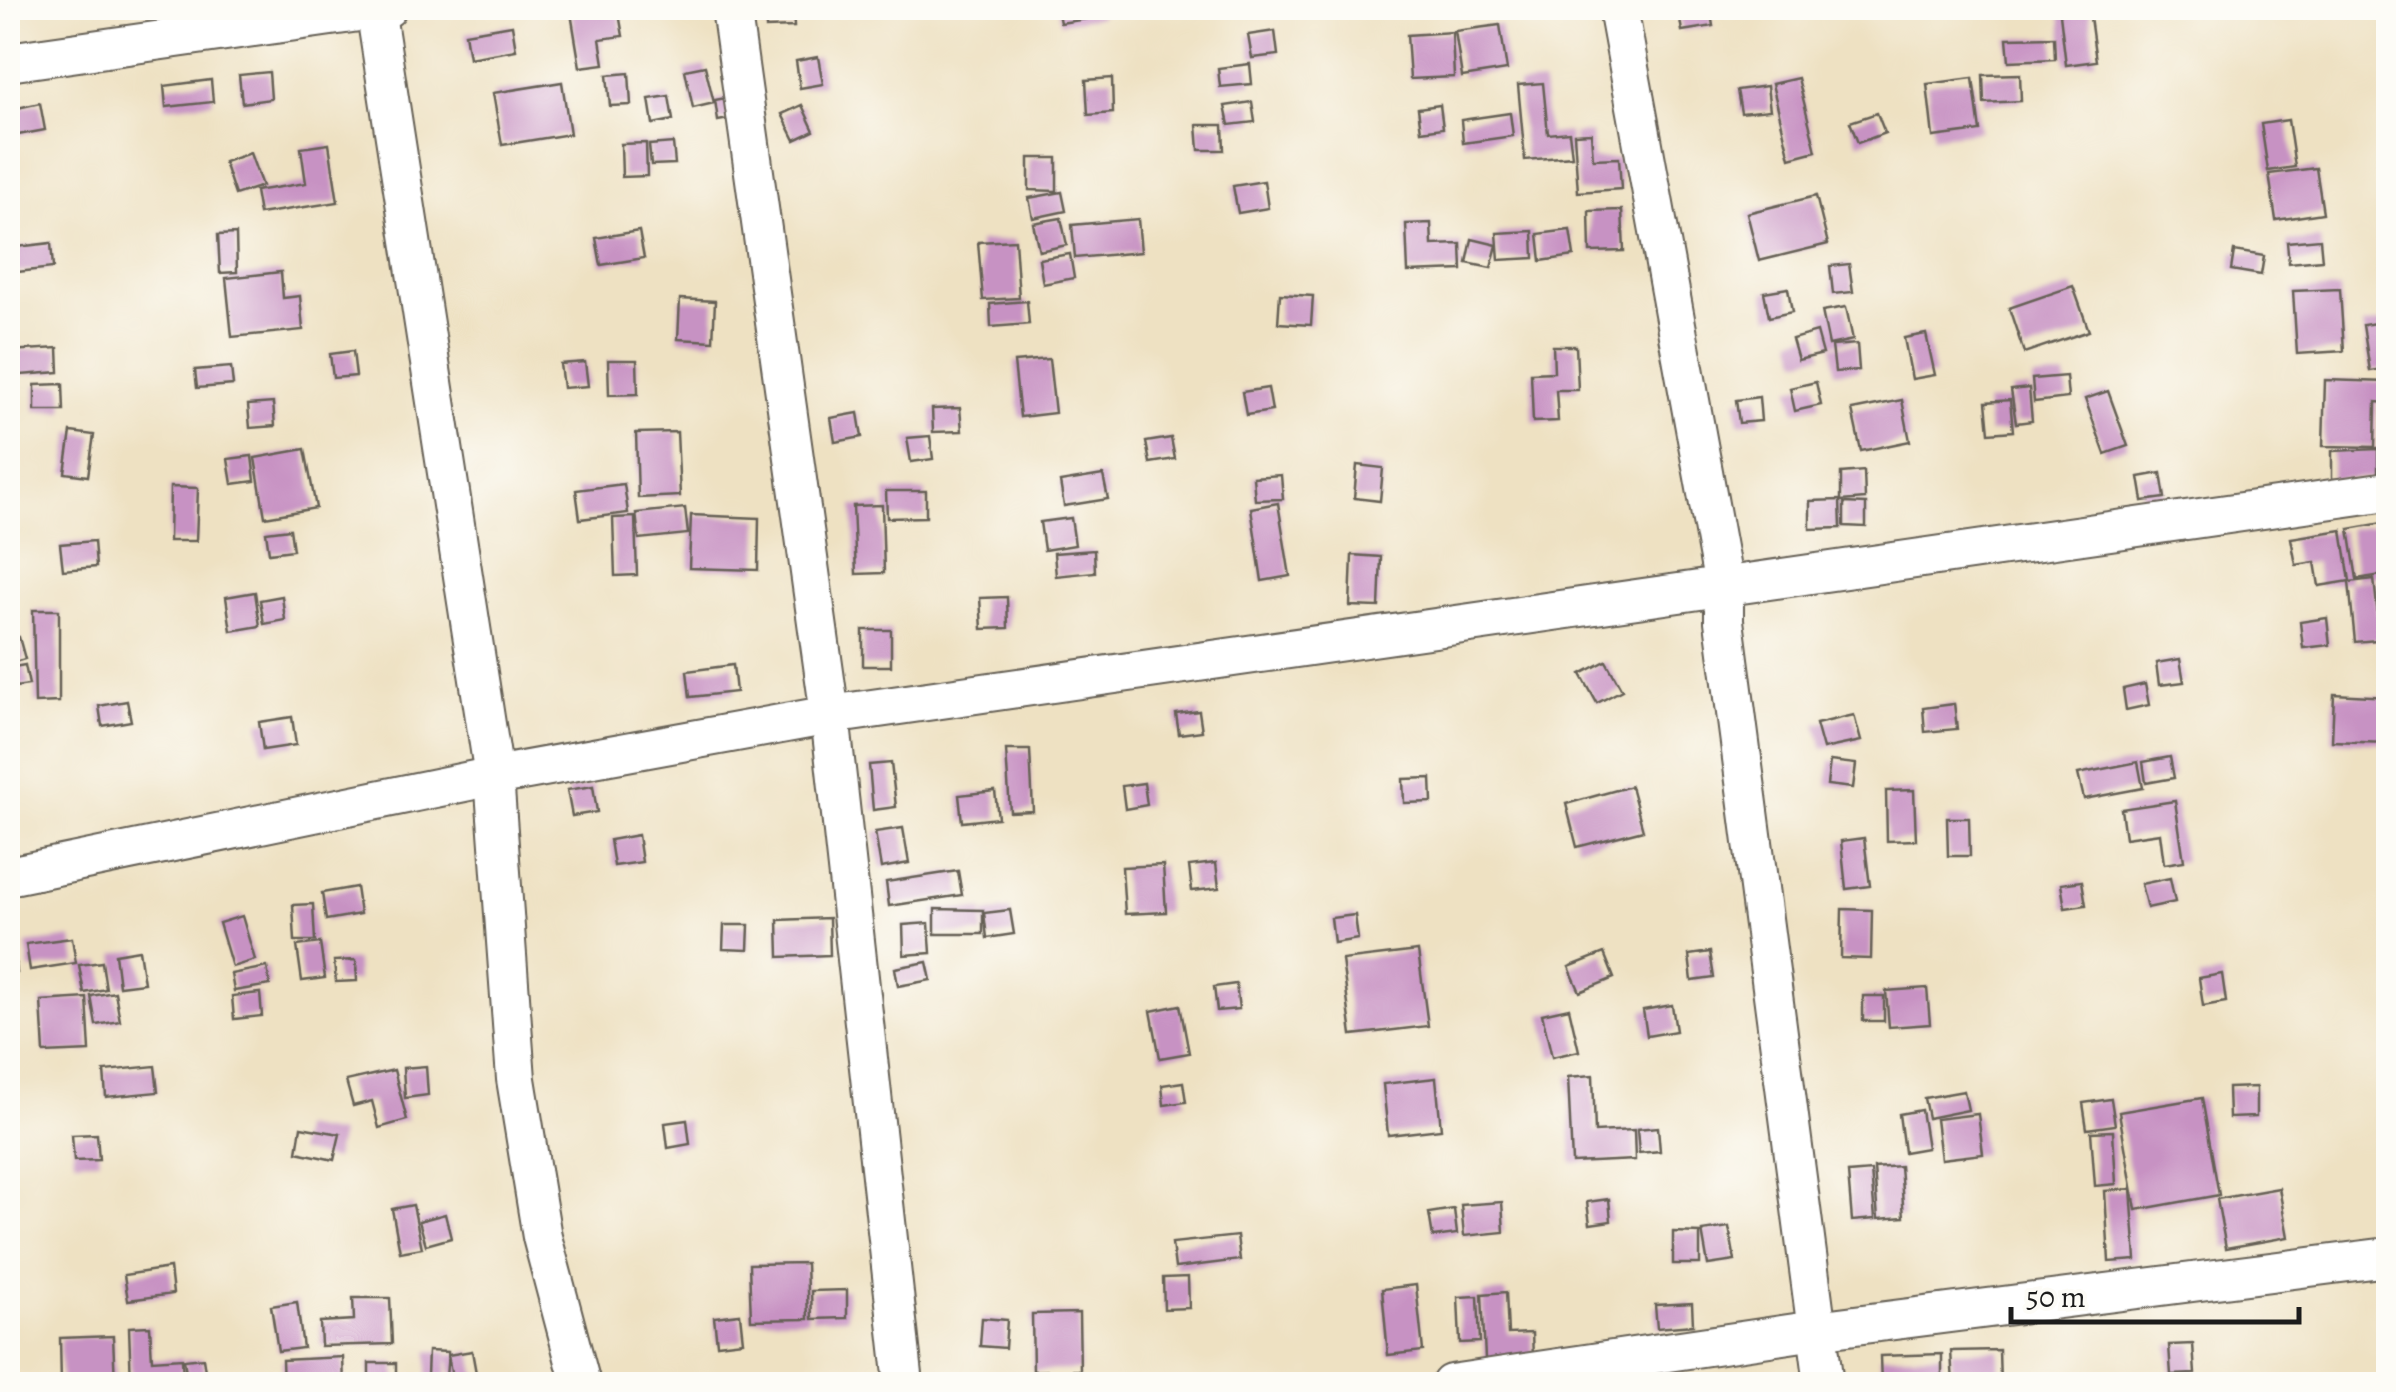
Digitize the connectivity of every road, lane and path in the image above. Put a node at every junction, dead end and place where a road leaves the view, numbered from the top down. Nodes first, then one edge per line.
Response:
1 (379, 8) edge
2 (731, 8) edge
3 (1618, 8) edge
4 (8, 62) edge
5 (2388, 492) edge
6 (1724, 586) junction
7 (830, 715) junction
8 (494, 776) junction
9 (8, 876) edge
10 (2388, 1257) edge
11 (1816, 1330) junction
12 (1588, 1374) edge
13 (581, 1384) edge
14 (904, 1384) edge
15 (1451, 1384) edge
16 (1824, 1384) edge

1 - 4 street
1 - 8 street
2 - 7 street
3 - 6 street
5 - 6 street
6 - 7 street
6 - 11 street
7 - 8 street
7 - 14 street
8 - 9 street
8 - 13 street
10 - 11 street
11 - 12 street
11 - 16 street
12 - 15 street

